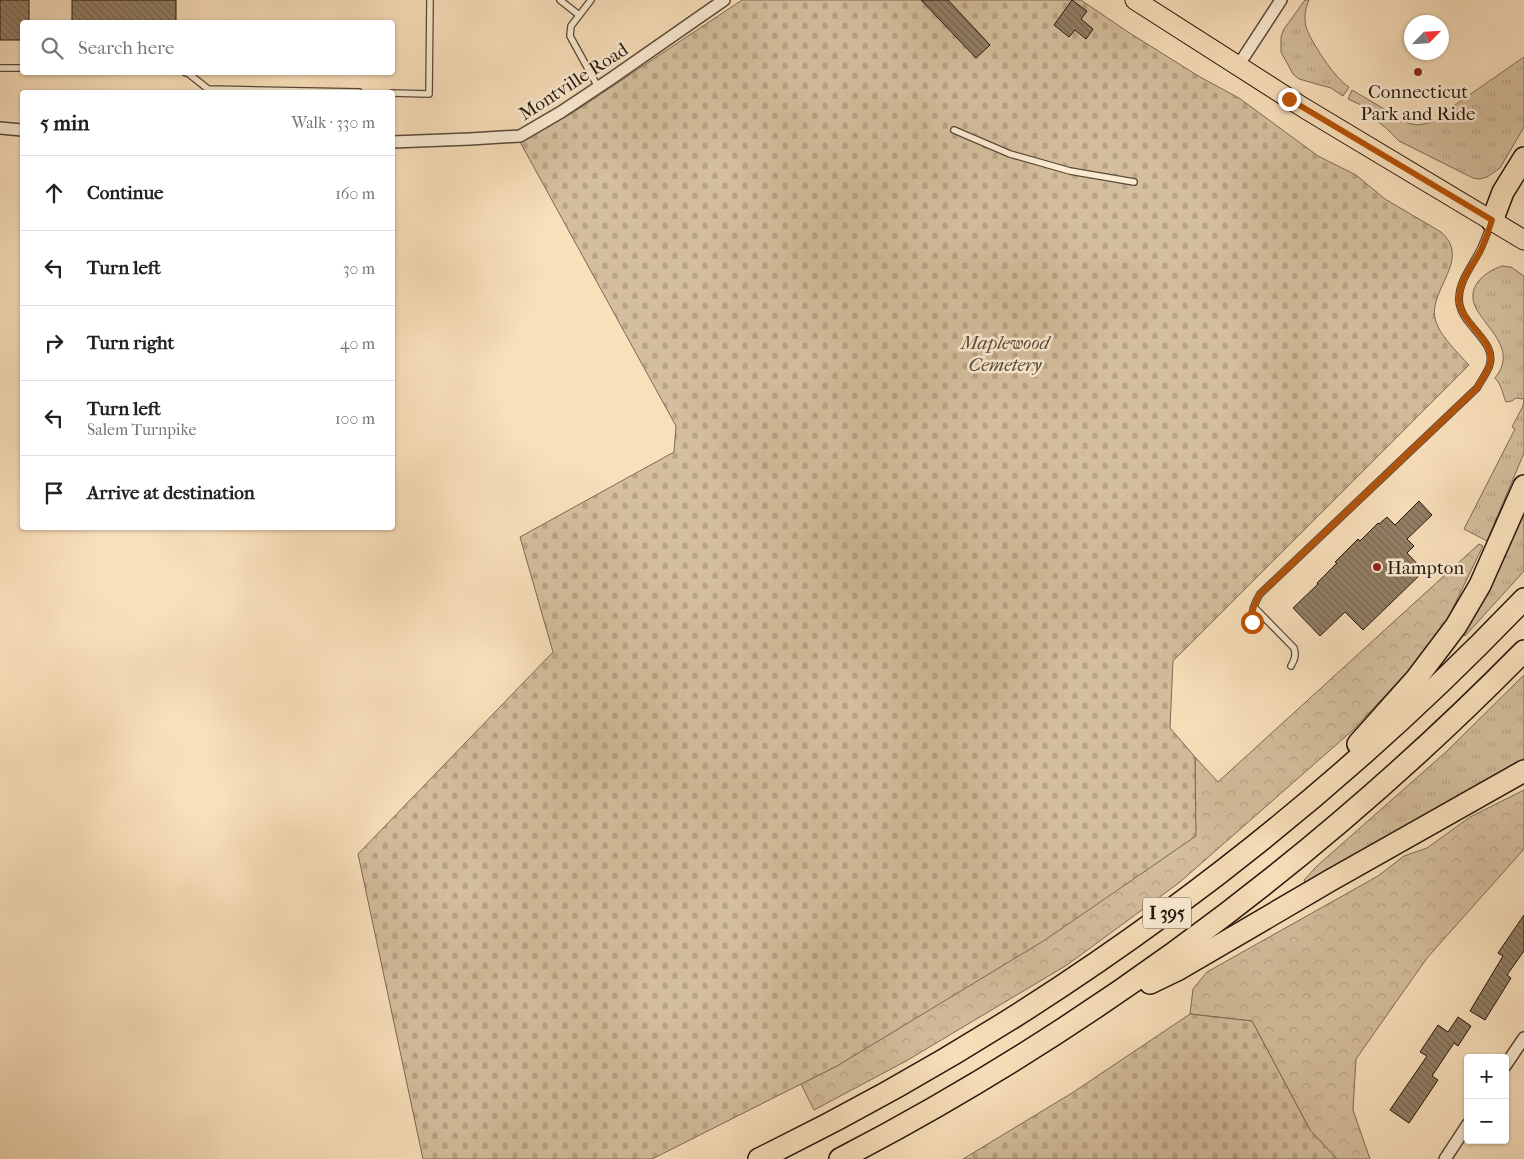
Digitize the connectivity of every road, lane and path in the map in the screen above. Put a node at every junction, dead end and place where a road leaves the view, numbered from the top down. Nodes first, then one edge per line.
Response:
1 (430, 0) edge
2 (560, 0) edge
3 (591, 0) edge
4 (724, 0) edge
5 (1135, 0) edge
6 (1282, 0) edge
7 (579, 15) junction
8 (1238, 66) junction
9 (0, 68) edge
10 (20, 68) edge
11 (190, 75) edge
12 (598, 87) junction
13 (258, 90) edge
14 (395, 93) edge
15 (0, 128) edge
16 (20, 130) edge
17 (954, 130) dead end
18 (395, 142) edge
19 (1524, 158) edge
20 (1134, 182) dead end
21 (1492, 220) junction
22 (1524, 240) edge
23 (1524, 486) edge
24 (1524, 599) edge
25 (1254, 607) junction
26 (1252, 622) dead end
27 (1524, 651) edge
28 (1291, 666) dead end
29 (1524, 771) edge
30 (1336, 778) junction
31 (1114, 996) junction
32 (1524, 1038) edge
33 (1509, 1060) edge
34 (1464, 1130) edge
35 (759, 1159) edge
36 (840, 1159) edge
37 (1445, 1159) edge

1 - 14 lane
2 - 7 lane
3 - 7 lane
4 - 12 street, Montville Road
5 - 8 main road
6 - 8 street
7 - 12 lane
8 - 21 main road
9 - 10 lane
11 - 13 lane
12 - 18 street, Montville Road
15 - 16 street
17 - 20 lane
19 - 21 highway
21 - 22 main road
21 - 25 lane
23 - 30 highway
24 - 30 highway, I 395
25 - 26 lane
25 - 28 lane
27 - 31 highway, I 395
29 - 31 highway
30 - 35 highway, I 395
31 - 36 highway, I 395
32 - 33 street
34 - 37 street

